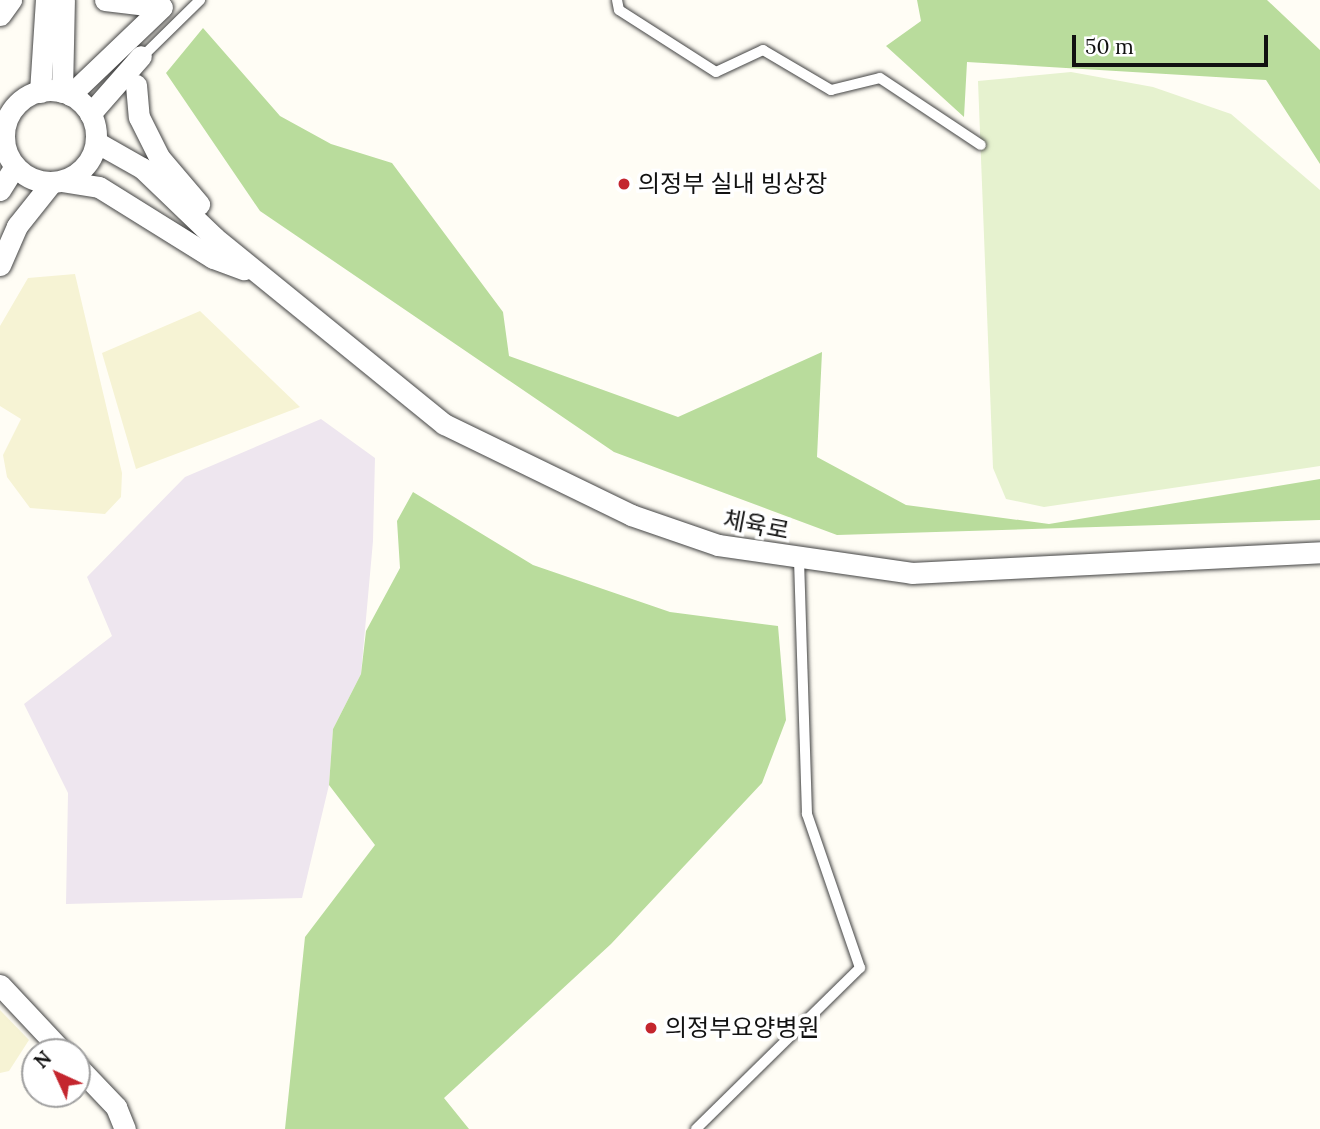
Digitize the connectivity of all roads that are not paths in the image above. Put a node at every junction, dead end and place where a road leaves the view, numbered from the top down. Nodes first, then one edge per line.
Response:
1 (11, 0) edge
2 (46, 0) edge
3 (64, 0) edge
4 (105, 0) edge
5 (200, 0) edge
6 (617, 0) edge
7 (165, 4) edge
8 (0, 15) edge
9 (141, 56) junction
10 (136, 85) joint
11 (40, 92) junction
12 (66, 93) junction
13 (8, 103) edge
14 (90, 114) junction
15 (96, 142) junction
16 (981, 145) dead end
17 (8, 159) edge
18 (56, 182) junction
19 (0, 190) edge
20 (0, 265) edge
21 (259, 274) junction
22 (1320, 552) edge
23 (799, 560) junction
24 (0, 985) edge
25 (50, 1038) edge
26 (91, 1081) edge
27 (125, 1129) edge
28 (696, 1129) edge

1 - 8 street
2 - 11 street
3 - 12 street
4 - 7 street
5 - 9 lane
6 - 16 lane
7 - 12 street
9 - 10 lane
9 - 14 street
10 - 21 street
11 - 12 street
11 - 13 street
12 - 14 street
13 - 17 street
14 - 15 street
15 - 18 street
15 - 21 street
17 - 18 street
17 - 19 street
18 - 20 street
18 - 21 street
21 - 23 street, 체육로
22 - 23 street, 체육로
23 - 28 lane
24 - 25 street
26 - 27 street

